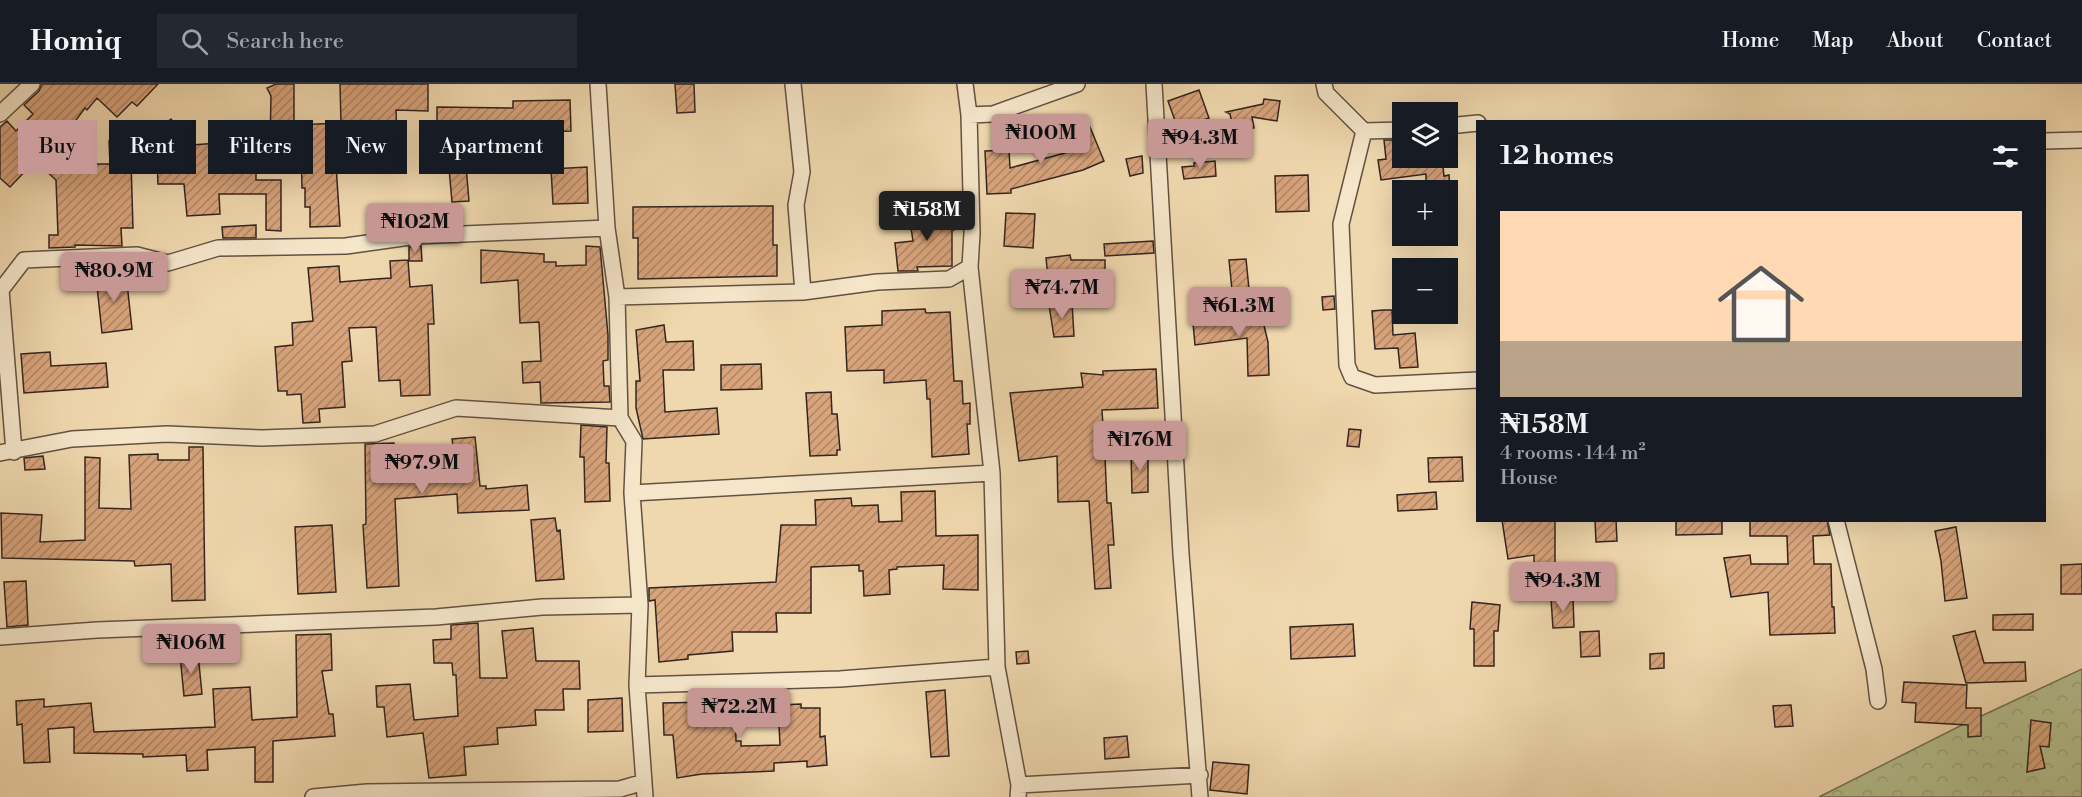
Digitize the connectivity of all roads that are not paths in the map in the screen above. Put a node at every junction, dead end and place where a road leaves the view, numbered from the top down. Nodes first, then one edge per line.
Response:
1 (32, 84) edge
2 (598, 84) edge
3 (793, 84) edge
4 (965, 84) edge
5 (1077, 84) edge
6 (1154, 84) edge
7 (1324, 84) edge
8 (0, 114) edge
9 (969, 115) junction
10 (1476, 123) edge
11 (1458, 125) edge
12 (1392, 130) edge
13 (1364, 131) junction
14 (2082, 140) edge
15 (2046, 141) edge
16 (606, 228) junction
17 (970, 267) junction
18 (803, 292) junction
19 (617, 297) junction
20 (1476, 380) edge
21 (620, 418) junction
22 (7, 452) edge
23 (992, 473) junction
24 (632, 493) junction
25 (1837, 522) edge
26 (640, 605) junction
27 (0, 637) edge
28 (997, 667) junction
29 (637, 685) junction
30 (1878, 701) dead end
31 (1200, 776) junction
32 (645, 790) edge
33 (1018, 791) edge
34 (313, 797) edge
35 (1200, 797) edge

1 - 8 street
2 - 16 street
3 - 18 street
4 - 9 street
5 - 9 street
6 - 31 street
7 - 13 street
9 - 17 street
10 - 11 street
12 - 13 street
13 - 20 street
14 - 15 street
16 - 19 street
16 - 22 street
17 - 18 street
17 - 23 street
18 - 19 street
19 - 21 street
21 - 22 street
21 - 24 street
23 - 24 street
23 - 28 street
24 - 26 street
25 - 30 street
26 - 27 street
26 - 29 street
28 - 29 street
28 - 33 street
29 - 32 street
31 - 33 street
31 - 35 street
32 - 34 street

